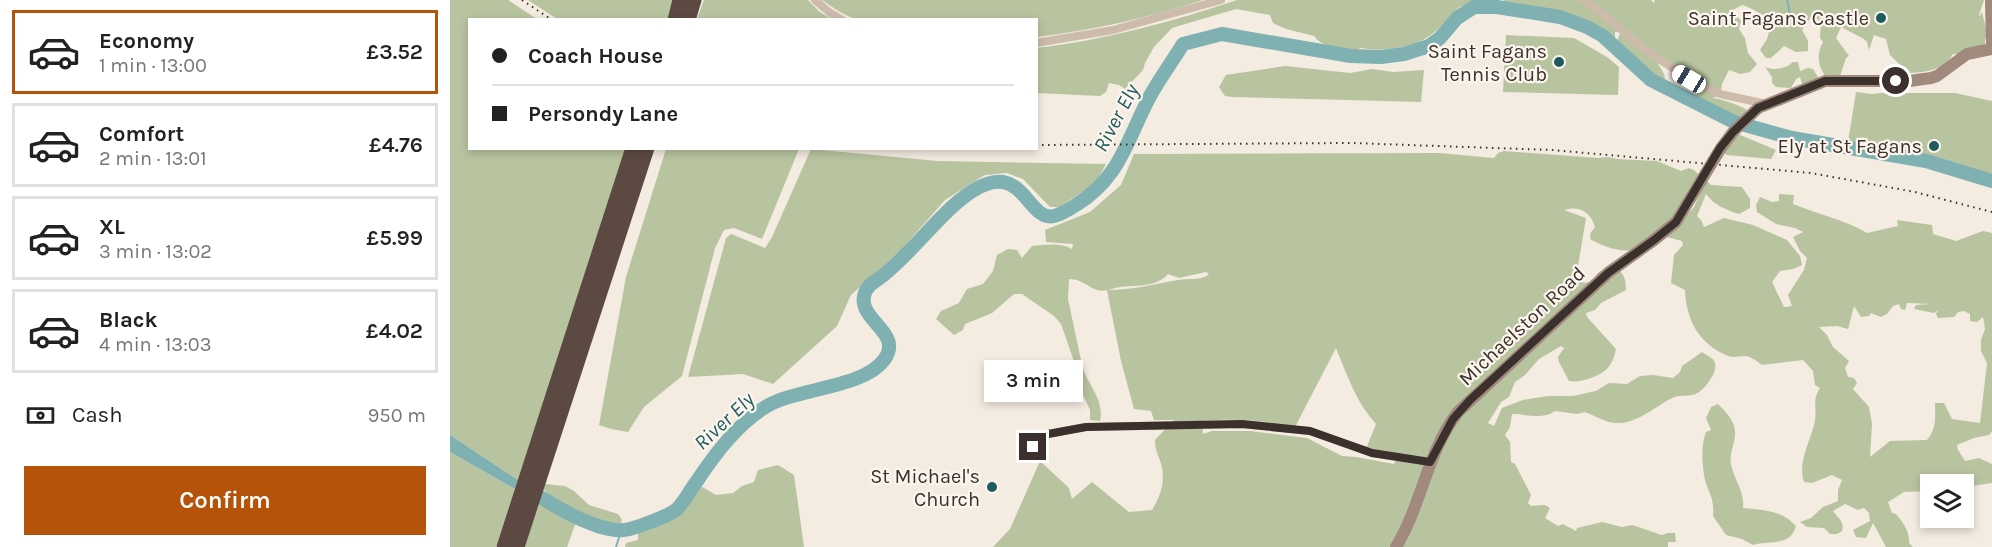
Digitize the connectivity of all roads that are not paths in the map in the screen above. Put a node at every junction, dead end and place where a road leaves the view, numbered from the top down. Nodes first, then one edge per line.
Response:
1 (815, 0) edge
2 (1221, 0) edge
3 (1583, 0) edge
4 (1991, 5) edge
5 (690, 6) edge
6 (677, 18) edge
7 (839, 18) edge
8 (1038, 42) edge
9 (1992, 48) edge
10 (1767, 104) junction
11 (632, 150) edge
12 (646, 150) edge
13 (554, 414) junction
14 (1027, 451) dead end
15 (1430, 462) junction
16 (512, 543) edge
17 (1396, 547) edge

1 - 7 street
2 - 8 street
3 - 10 street
4 - 9 street
5 - 6 highway
9 - 10 street, Michaelston Road
10 - 15 street, Michaelston Road
11 - 13 highway
12 - 13 highway
13 - 16 highway
14 - 15 street
15 - 17 street, Michaelston Road

